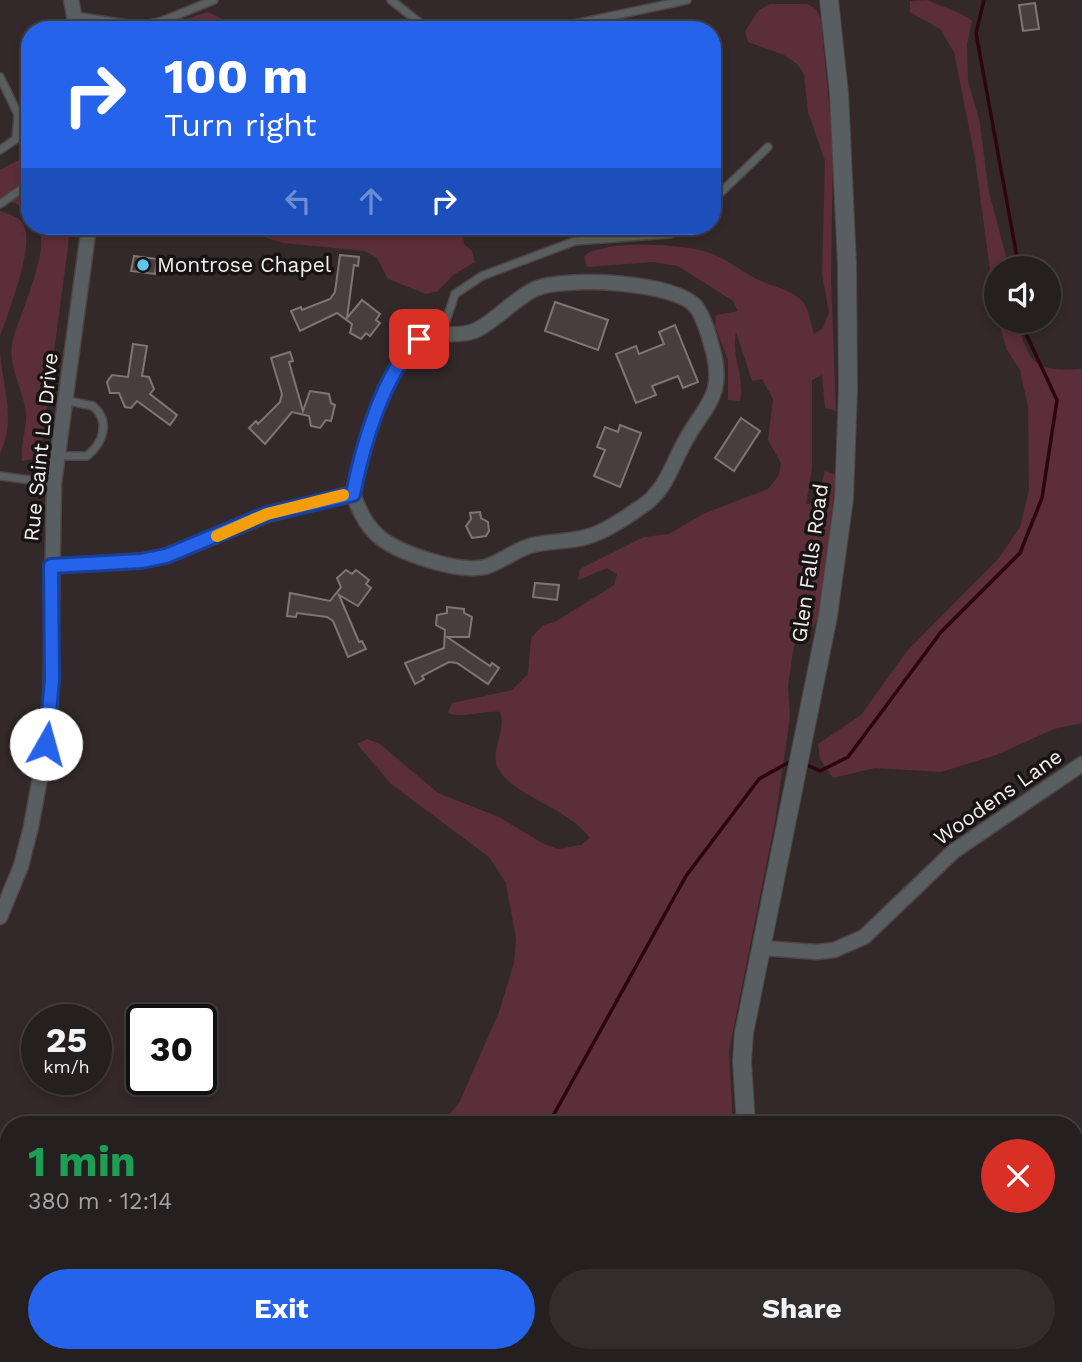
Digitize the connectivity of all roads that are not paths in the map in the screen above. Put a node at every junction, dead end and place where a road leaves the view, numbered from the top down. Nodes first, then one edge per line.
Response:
1 (71, 0) edge
2 (214, 0) edge
3 (391, 0) edge
4 (687, 0) edge
5 (829, 0) edge
6 (76, 21) edge
7 (162, 21) edge
8 (418, 21) edge
9 (588, 21) edge
10 (0, 77) edge
11 (768, 147) dead end
12 (0, 150) edge
13 (21, 189) edge
14 (721, 192) edge
15 (0, 204) edge
16 (88, 235) edge
17 (656, 235) edge
18 (442, 332) junction
19 (63, 400) junction
20 (57, 456) junction
21 (0, 476) edge
22 (54, 483) junction
23 (353, 494) junction
24 (51, 566) junction
25 (1082, 764) edge
26 (0, 917) edge
27 (761, 948) junction
28 (745, 1116) edge

1 - 6 street
2 - 7 lane
3 - 8 lane
4 - 9 lane
5 - 27 street, Glen Falls Road
10 - 12 lane
11 - 14 lane
13 - 15 lane
16 - 19 street, Rue Saint Lo Drive
17 - 18 lane
18 - 23 street
18 - 23 street
19 - 20 street, Rue Saint Lo Drive
19 - 20 lane
20 - 22 street, Rue Saint Lo Drive
21 - 22 lane
22 - 24 street, Rue Saint Lo Drive
23 - 24 street
24 - 26 street, Rue Saint Lo Drive
25 - 27 street, Woodens Lane
27 - 28 street, Glen Falls Road

